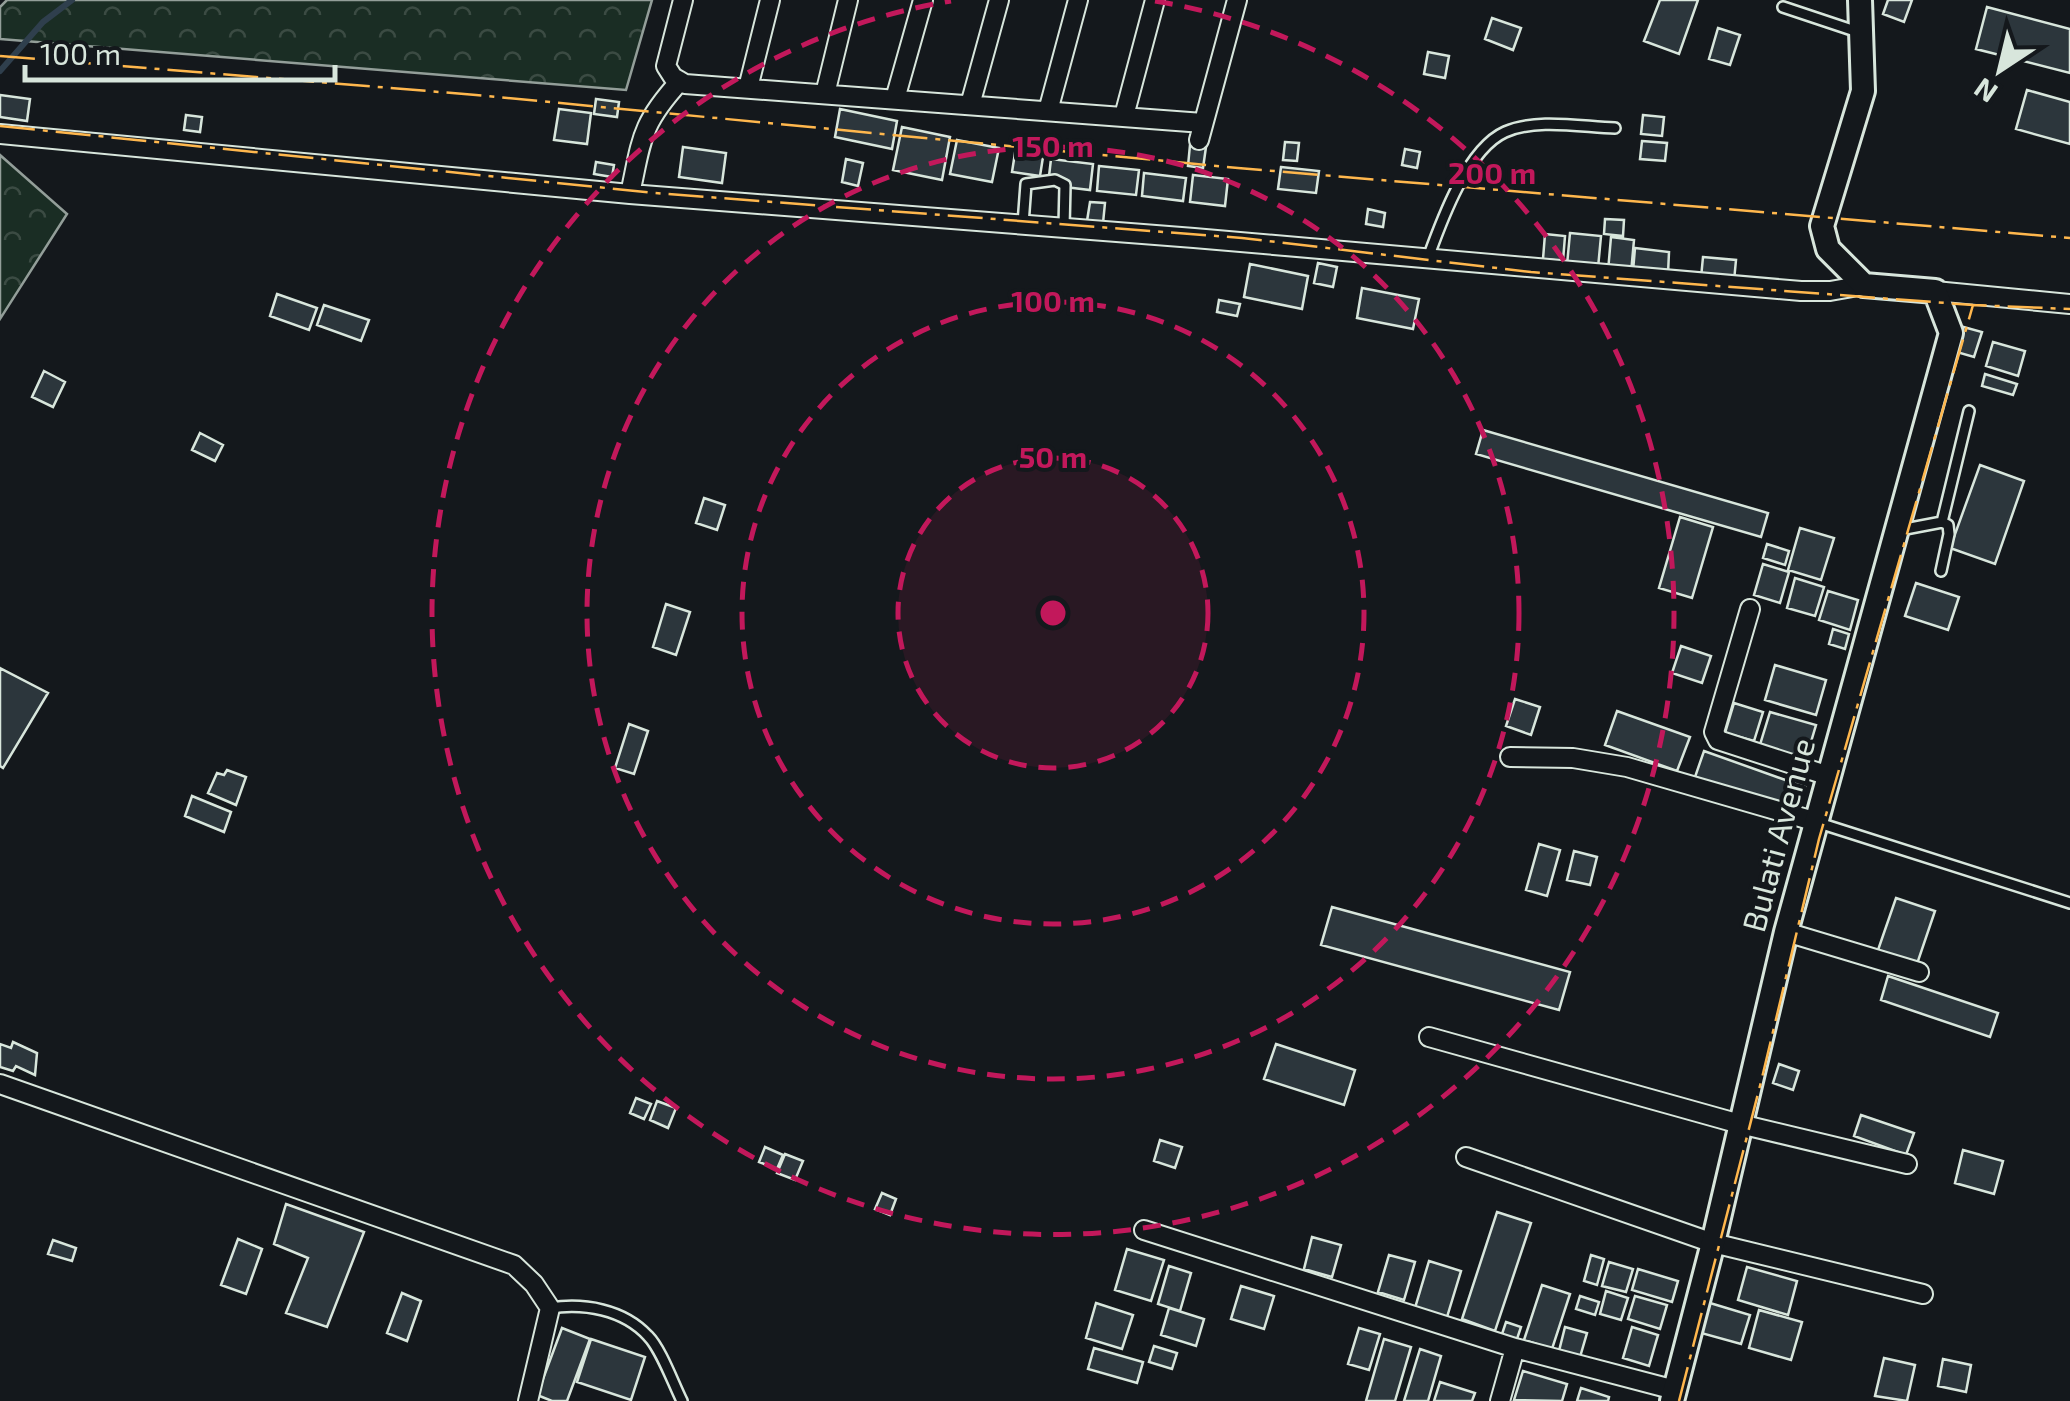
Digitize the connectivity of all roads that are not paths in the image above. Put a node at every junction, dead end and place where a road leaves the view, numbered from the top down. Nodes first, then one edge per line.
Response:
1 (683, 0) edge
2 (770, 0) edge
3 (848, 0) edge
4 (923, 0) edge
5 (1000, 0) edge
6 (1078, 0) edge
7 (1156, 0) edge
8 (1236, 0) edge
9 (1858, 0) edge
10 (1784, 7) dead end
11 (1861, 32) junction
12 (680, 81) junction
13 (748, 88) junction
14 (825, 94) junction
15 (895, 100) junction
16 (970, 105) junction
17 (1048, 111) junction
18 (1124, 116) junction
19 (1615, 128) dead end
20 (5, 134) edge
21 (630, 194) junction
22 (1023, 224) junction
23 (1064, 227) junction
24 (1428, 258) junction
25 (1864, 285) junction
26 (1935, 292) junction
27 (2070, 304) edge
28 (1968, 411) dead end
29 (1942, 522) junction
30 (1895, 531) junction
31 (1941, 571) dead end
32 (1750, 609) dead end
33 (1510, 757) dead end
34 (1829, 776) junction
35 (1817, 822) junction
36 (2070, 903) edge
37 (1786, 932) junction
38 (1919, 972) dead end
39 (1429, 1037) dead end
40 (0, 1084) edge
41 (1740, 1124) junction
42 (1466, 1157) dead end
43 (1907, 1164) dead end
44 (1144, 1230) dead end
45 (1713, 1243) junction
46 (1923, 1294) dead end
47 (550, 1308) junction
48 (1515, 1348) junction
49 (1673, 1396) edge
50 (528, 1401) edge
51 (682, 1401) edge
52 (1500, 1401) edge

1 - 12 street
2 - 13 street
3 - 14 street
4 - 15 street
5 - 16 street
6 - 17 street
7 - 18 street
8 - 18 street
9 - 11 street
10 - 11 lane
11 - 25 street
12 - 13 street
12 - 21 street
13 - 14 street
14 - 15 street
15 - 16 street
16 - 17 street
17 - 18 street
19 - 24 lane
20 - 21 street
21 - 22 street
22 - 23 street
22 - 23 lane
23 - 24 street
24 - 25 street
25 - 26 street
26 - 27 street
26 - 30 street, Bulati Avenue
28 - 29 lane
29 - 30 lane
29 - 31 lane
30 - 34 street, Bulati Avenue
32 - 34 street
33 - 35 street
34 - 35 street, Bulati Avenue
35 - 36 lane
35 - 37 street, Bulati Avenue
37 - 38 street
37 - 41 street, Bulati Avenue
39 - 41 street
40 - 47 street
41 - 43 street
41 - 45 street, Bulati Avenue
42 - 45 street
44 - 48 street
45 - 46 street
45 - 49 street, Bulati Avenue
47 - 50 street
47 - 51 lane
48 - 49 street
48 - 52 street

